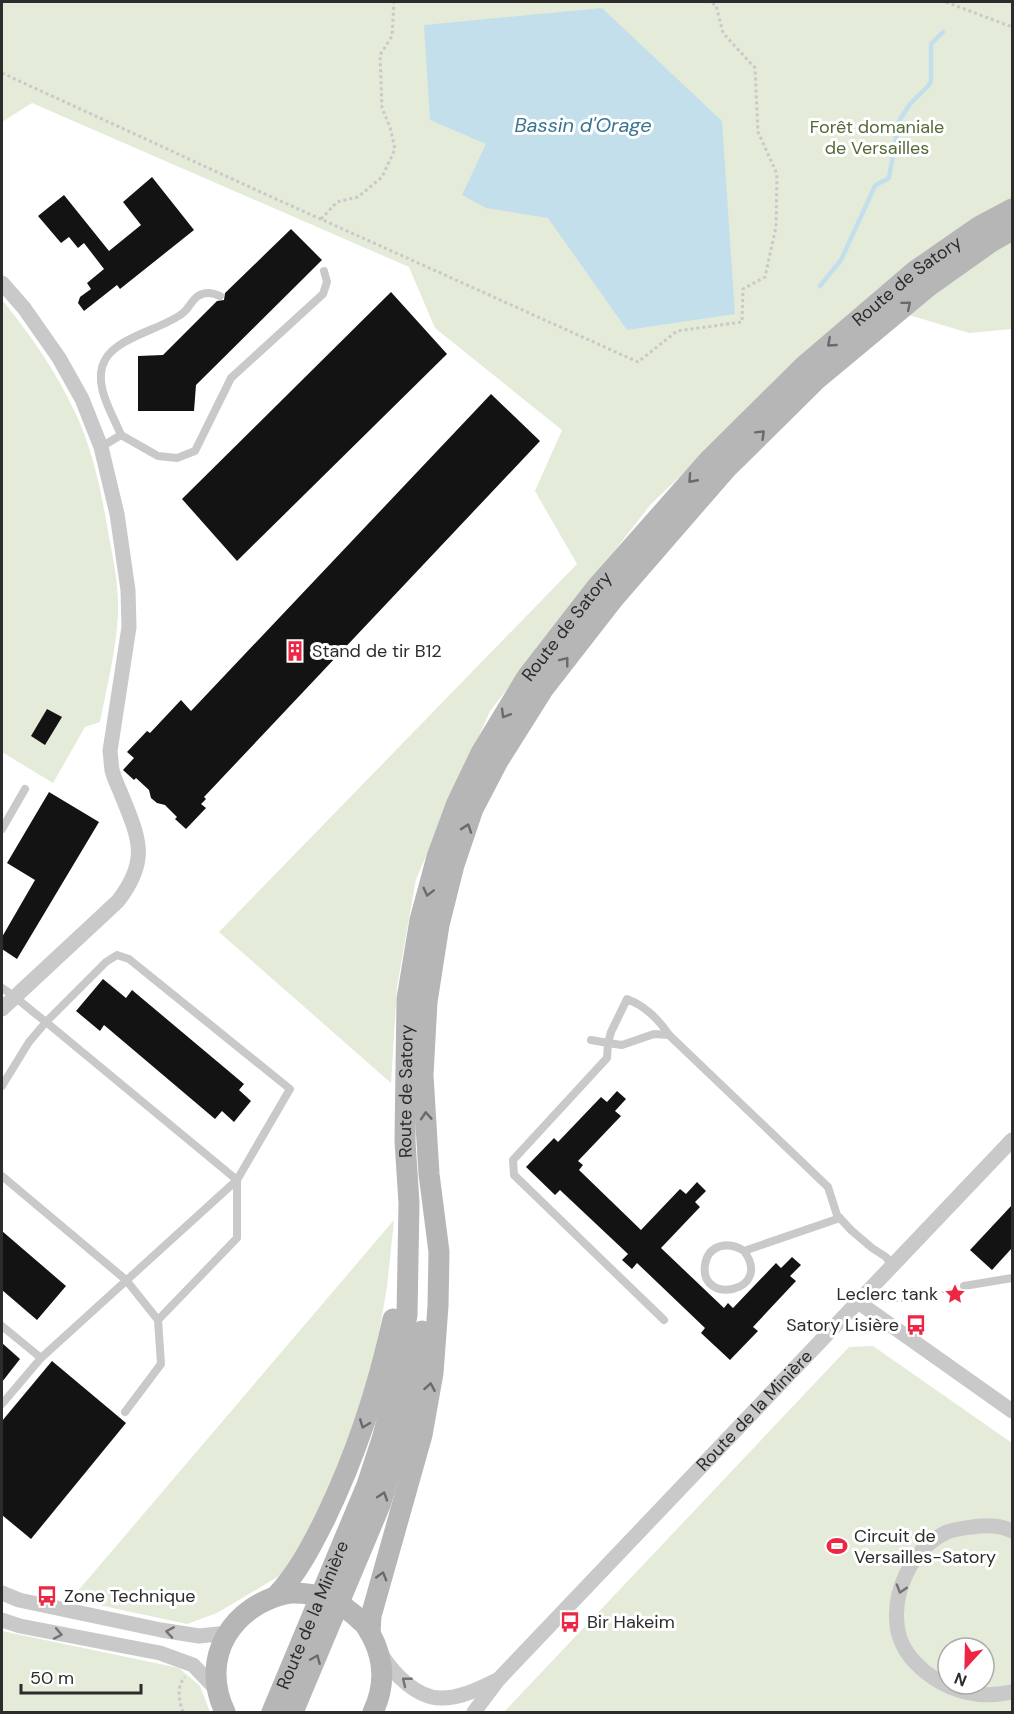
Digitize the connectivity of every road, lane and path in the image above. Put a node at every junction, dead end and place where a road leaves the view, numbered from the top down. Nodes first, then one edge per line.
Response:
1 (394, 2) edge
2 (708, 2) edge
3 (946, 2) edge
4 (1012, 27) edge
5 (2, 73) edge
6 (1012, 209) edge
7 (321, 219) junction
8 (1012, 230) edge
9 (324, 271) dead end
10 (2, 283) edge
11 (220, 296) dead end
12 (120, 435) junction
13 (101, 447) junction
14 (25, 789) dead end
15 (2, 829) edge
16 (8, 992) edge
17 (2, 1009) edge
18 (46, 1022) junction
19 (669, 1035) junction
20 (591, 1040) dead end
21 (608, 1043) junction
22 (2, 1086) edge
23 (1012, 1140) edge
24 (429, 1174) junction
25 (2, 1176) edge
26 (237, 1180) junction
27 (409, 1203) junction
28 (840, 1218) junction
29 (744, 1251) junction
30 (892, 1266) junction
31 (1012, 1278) edge
32 (126, 1280) junction
33 (964, 1286) joint
34 (911, 1300) dead end
35 (858, 1302) junction
36 (158, 1320) junction
37 (664, 1320) dead end
38 (2, 1326) edge
39 (41, 1358) junction
40 (2, 1404) edge
41 (1012, 1411) edge
42 (125, 1412) dead end
43 (1012, 1531) edge
44 (2, 1593) edge
45 (282, 1595) junction
46 (2, 1620) edge
47 (228, 1633) junction
48 (370, 1635) junction
49 (188, 1673) dead end
50 (498, 1680) junction
51 (1012, 1692) edge
52 (443, 1706) edge
53 (223, 1707) edge
54 (183, 1713) edge
55 (272, 1713) edge
56 (293, 1713) edge
57 (374, 1713) edge
58 (474, 1713) edge

1 - 7 path
2 - 7 path
3 - 4 path
5 - 7 path
6 -> 27 main road, Route de Satory
24 -> 8 main road, Route de Satory
9 - 12 lane
10 - 13 street
11 - 12 lane
12 - 13 lane
13 - 16 street
14 - 15 lane
16 - 17 street
16 - 18 lane
18 - 22 lane
18 - 26 lane
18 - 26 lane
19 - 21 lane
19 - 21 lane
19 - 28 lane
20 - 21 lane
21 - 37 lane
23 - 30 street, Route de la Minière
48 -> 24 main road
56 -> 24 main road, Route de la Minière
25 - 32 lane
26 - 32 lane
26 - 36 lane
27 -> 45 main road
27 - 55 main road, Route de la Minière
28 - 29 lane
28 - 30 lane
29 - 29 lane
30 - 35 street, Route de la Minière
31 - 33 lane
32 - 36 lane
32 - 39 lane
33 - 34 path
35 - 41 street
35 - 50 street, Route de la Minière
36 - 42 lane
38 - 39 lane
39 - 40 lane
43 -> 51 street
47 -> 44 street
45 - 47 main road
45 - 48 main road, bridge
46 -> 53 street
47 - 53 main road
52 -> 48 street
48 - 57 main road
49 - 54 path
50 - 52 street
50 - 58 street, Route de la Minière

